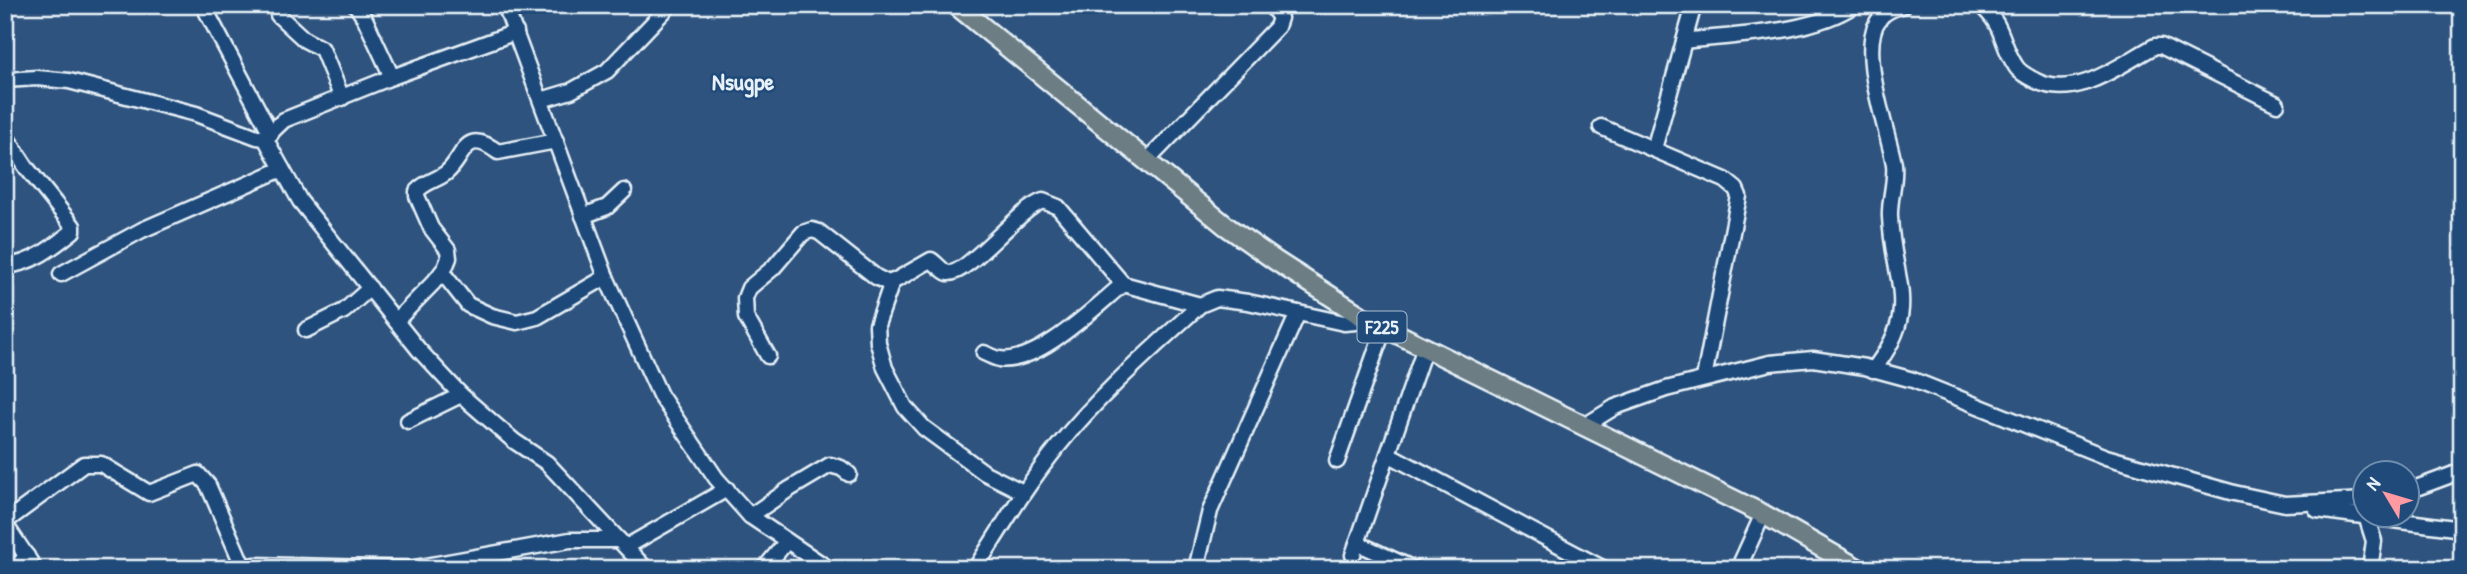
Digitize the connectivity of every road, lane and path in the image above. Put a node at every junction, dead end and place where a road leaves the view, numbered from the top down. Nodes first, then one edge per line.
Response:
1 (203, 5) edge
2 (278, 5) edge
3 (505, 5) edge
4 (670, 5) edge
5 (956, 5) edge
6 (1271, 5) edge
7 (1694, 5) edge
8 (1854, 5) edge
9 (1903, 5) edge
10 (1980, 5) edge
11 (361, 6) edge
12 (1881, 8) edge
13 (516, 32) junction
14 (1684, 41) junction
15 (391, 77) junction
16 (5, 80) edge
17 (342, 98) junction
18 (541, 100) junction
19 (2277, 104) dead end
20 (1601, 127) dead end
21 (5, 135) edge
22 (268, 136) junction
23 (556, 141) junction
24 (1654, 149) junction
25 (1146, 162) junction
26 (282, 169) junction
27 (624, 191) dead end
28 (583, 216) junction
29 (5, 266) edge
30 (442, 272) junction
31 (61, 274) dead end
32 (606, 277) junction
33 (892, 282) junction
34 (1123, 284) junction
35 (370, 288) junction
36 (1200, 305) junction
37 (1298, 313) junction
38 (1363, 317) junction
39 (396, 321) junction
40 (1384, 328) junction
41 (306, 330) dead end
42 (1424, 347) junction
43 (984, 353) dead end
44 (768, 356) dead end
45 (1873, 370) junction
46 (1704, 378) junction
47 (461, 395) junction
48 (408, 421) dead end
49 (1586, 425) junction
50 (1388, 454) junction
51 (1337, 461) dead end
52 (2462, 471) edge
53 (849, 474) dead end
54 (2422, 486) edge
55 (727, 489) junction
56 (1023, 492) junction
57 (2352, 501) edge
58 (2285, 504) junction
59 (1763, 514) junction
60 (2352, 514) edge
61 (750, 516) junction
62 (5, 523) edge
63 (2422, 524) edge
64 (2370, 528) edge
65 (2462, 529) edge
66 (787, 541) junction
67 (623, 544) junction
68 (31, 562) edge
69 (454, 565) edge
70 (243, 566) junction
71 (649, 568) edge
72 (14, 569) edge
73 (223, 569) edge
74 (764, 569) edge
75 (829, 569) edge
76 (975, 569) edge
77 (1196, 569) edge
78 (1413, 569) edge
79 (1604, 569) edge
80 (1738, 569) edge
81 (1859, 569) edge
82 (2370, 569) edge

1 - 22 street
2 - 17 street
3 - 13 street
4 - 18 street
5 - 25 main road, F225
6 - 25 street
7 - 14 street
8 - 14 street
9 - 12 street
10 - 19 street
11 - 15 street
12 - 45 street
13 - 15 street
13 - 18 street
14 - 24 street
15 - 17 street
16 - 22 street
17 - 22 street
18 - 23 street
20 - 24 street
21 - 29 street
22 - 26 street
23 - 28 street
23 - 30 street
24 - 46 street
25 - 38 main road, F225
26 - 31 street
26 - 35 street
27 - 28 street
28 - 32 street
30 - 32 street
30 - 39 street
32 - 55 street
33 - 34 street
33 - 44 street
33 - 56 street
34 - 36 street
34 - 43 street
35 - 39 street
35 - 41 street
36 - 37 street
36 - 56 street
37 - 38 street
37 - 77 street
38 - 40 main road, F225
39 - 47 street
40 - 42 main road, F225
40 - 51 street
42 - 49 main road, F225
42 - 50 street
45 - 46 street
45 - 58 street
46 - 49 street
47 - 48 street
47 - 67 street
49 - 59 main road, F225
50 - 78 street
50 - 79 street
52 - 54 street
53 - 61 street
55 - 61 street
55 - 67 street
56 - 76 street
57 - 58 street
58 - 60 street
59 - 80 street
59 - 81 main road, F225
61 - 66 street
62 - 68 street
62 - 70 street
63 - 65 street
64 - 82 street
66 - 74 street
66 - 75 street
67 - 69 street
67 - 71 street
68 - 72 street
69 - 70 street
70 - 73 street

